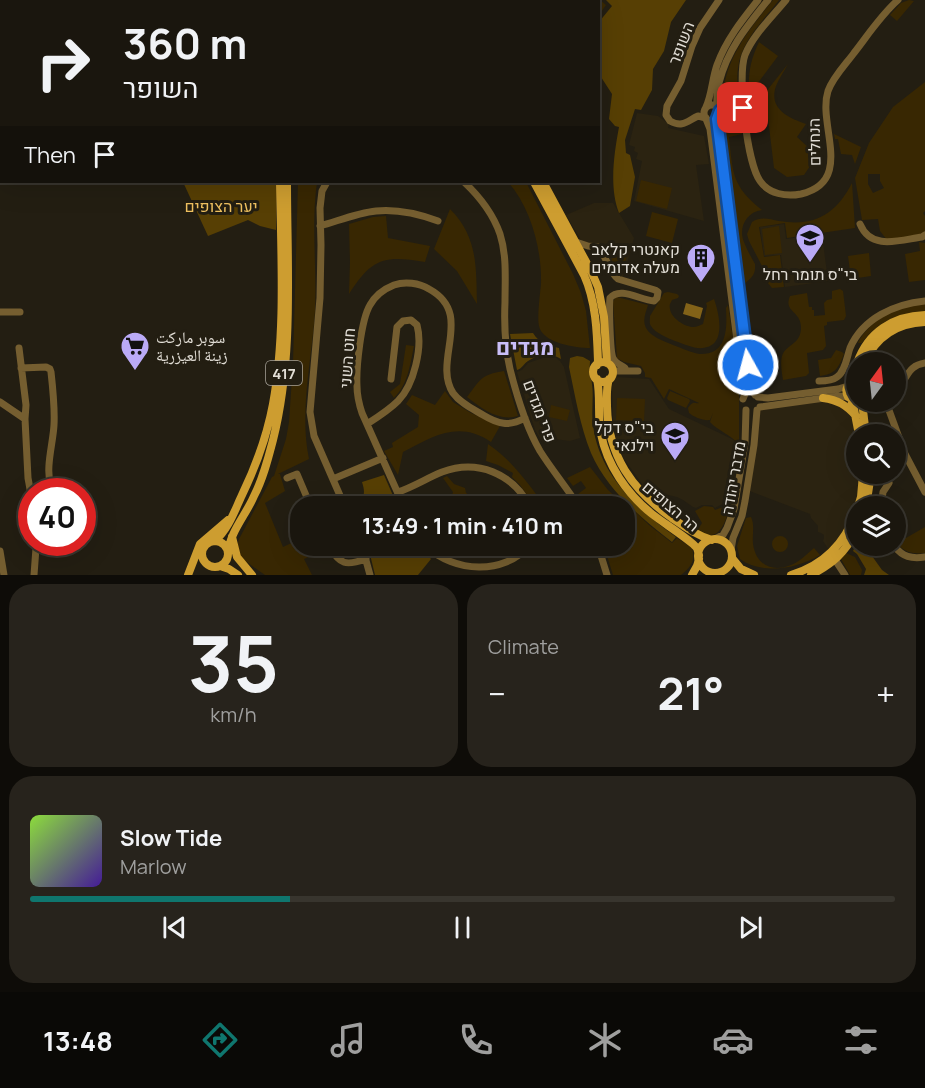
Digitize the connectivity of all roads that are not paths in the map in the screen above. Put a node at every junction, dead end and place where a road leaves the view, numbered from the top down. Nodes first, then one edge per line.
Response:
1 (719, 0) edge
2 (758, 0) edge
3 (768, 0) edge
4 (786, 0) edge
5 (898, 0) edge
6 (672, 99) junction
7 (706, 108) junction
8 (743, 108) junction
9 (718, 112) junction
10 (706, 118) junction
11 (280, 183) edge
12 (287, 183) edge
13 (327, 183) edge
14 (465, 183) edge
15 (535, 183) edge
16 (544, 183) edge
17 (438, 221) dead end
18 (860, 224) dead end
19 (320, 226) junction
20 (924, 237) edge
21 (576, 242) junction
22 (593, 246) junction
23 (588, 265) junction
24 (925, 301) edge
25 (0, 312) edge
26 (20, 312) dead end
27 (925, 315) edge
28 (925, 322) edge
29 (852, 344) junction
30 (19, 348) dead end
31 (862, 350) joint
32 (870, 352) edge
33 (925, 363) edge
34 (597, 364) junction
35 (21, 368) junction
36 (610, 371) junction
37 (626, 371) junction
38 (638, 371) dead end
39 (906, 377) edge
40 (391, 379) dead end
41 (597, 379) junction
42 (819, 381) dead end
43 (846, 386) edge
44 (757, 396) junction
45 (823, 398) junction
46 (846, 398) edge
47 (743, 399) junction
48 (0, 402) edge
49 (758, 408) junction
50 (746, 410) junction
51 (854, 412) edge
52 (890, 412) edge
53 (855, 416) junction
54 (525, 418) junction
55 (25, 419) junction
56 (367, 424) junction
57 (857, 424) edge
58 (384, 462) junction
59 (28, 478) edge
60 (50, 478) edge
61 (287, 478) dead end
62 (333, 479) junction
63 (398, 492) junction
64 (925, 492) edge
65 (306, 496) edge
66 (340, 496) edge
67 (400, 496) edge
68 (523, 496) edge
69 (571, 496) edge
70 (240, 499) junction
71 (846, 533) edge
72 (232, 536) junction
73 (714, 540) junction
74 (215, 542) junction
75 (846, 547) edge
76 (0, 551) edge
77 (202, 554) junction
78 (731, 554) junction
79 (228, 555) junction
80 (35, 556) edge
81 (335, 556) edge
82 (365, 556) edge
83 (438, 556) edge
84 (522, 556) edge
85 (601, 556) edge
86 (833, 556) junction
87 (905, 556) edge
88 (699, 557) junction
89 (925, 557) edge
90 (366, 559) junction
91 (1, 560) edge
92 (218, 567) junction
93 (716, 573) edge
94 (4, 575) edge
95 (34, 575) edge
96 (188, 575) edge
97 (193, 575) edge
98 (206, 575) edge
99 (238, 575) edge
100 (252, 575) edge
101 (370, 575) edge
102 (607, 575) edge
103 (692, 575) edge
104 (735, 575) edge
105 (754, 575) edge
106 (791, 575) edge
107 (811, 575) edge
108 (845, 575) edge

1 - 6 street, השופר
2 - 7 street
3 - 9 street
4 - 8 street, הנחלים
5 - 8 street, הנחלים
6 - 7 street
6 - 10 street
7 - 9 street
7 - 10 street
8 - 9 street
9 - 10 street
9 - 44 street
10 - 47 street
11 - 70 main road, 417
12 - 72 main road, 417
13 - 19 street
14 - 54 street, פרי מגדים
15 - 34 main road
16 - 21 main road, הר הצופים
17 - 19 street
18 - 20 street
19 - 62 street
21 - 22 street
21 - 23 main road, הר הצופים
22 - 23 street
22 - 37 street
23 - 36 main road, הר הצופים
24 - 29 street
25 - 26 street
27 - 31 main road
28 - 32 main road
29 - 31 street
29 - 42 street
30 - 35 street
33 - 39 street
34 - 36 main road
34 - 41 main road
35 - 55 street
35 - 60 street
36 - 37 street
36 - 41 main road
36 - 73 main road, הר הצופים
37 - 38 street
40 - 56 street
41 - 88 main road, הר הצופים
43 - 44 street
44 - 47 street
44 - 49 street
45 - 46 street
45 - 49 street
45 - 53 main road
47 - 50 street
48 - 55 street
49 - 50 street
49 - 78 street, מדבר יהודה
50 - 73 street, מדבר יהודה
51 - 53 main road
52 - 64 street
53 - 57 main road
54 - 56 street, חוט השני
54 - 69 street, פרי מגדים
55 - 59 street
56 - 58 street, חוט השני
58 - 62 street
58 - 63 street, חוט השני
61 - 65 street
62 - 66 street
63 - 67 street, חוט השני
63 - 68 street
70 - 74 main road, 417
70 - 96 main road
71 - 86 main road
72 - 79 main road, 417
72 - 100 main road
73 - 78 main road
73 - 88 main road
74 - 77 main road, 417
74 - 79 main road
75 - 86 main road
76 - 91 street
77 - 92 main road
77 - 97 main road
78 - 93 main road
78 - 105 main road
79 - 92 main road, 417
79 - 100 main road
80 - 95 street
81 - 90 street
82 - 90 street
83 - 84 street
85 - 102 street
86 - 106 main road
86 - 107 main road
86 - 108 street
87 - 89 street
88 - 93 main road
88 - 103 main road
90 - 101 street
91 - 94 street
92 - 98 main road
92 - 99 main road
93 - 104 main road

